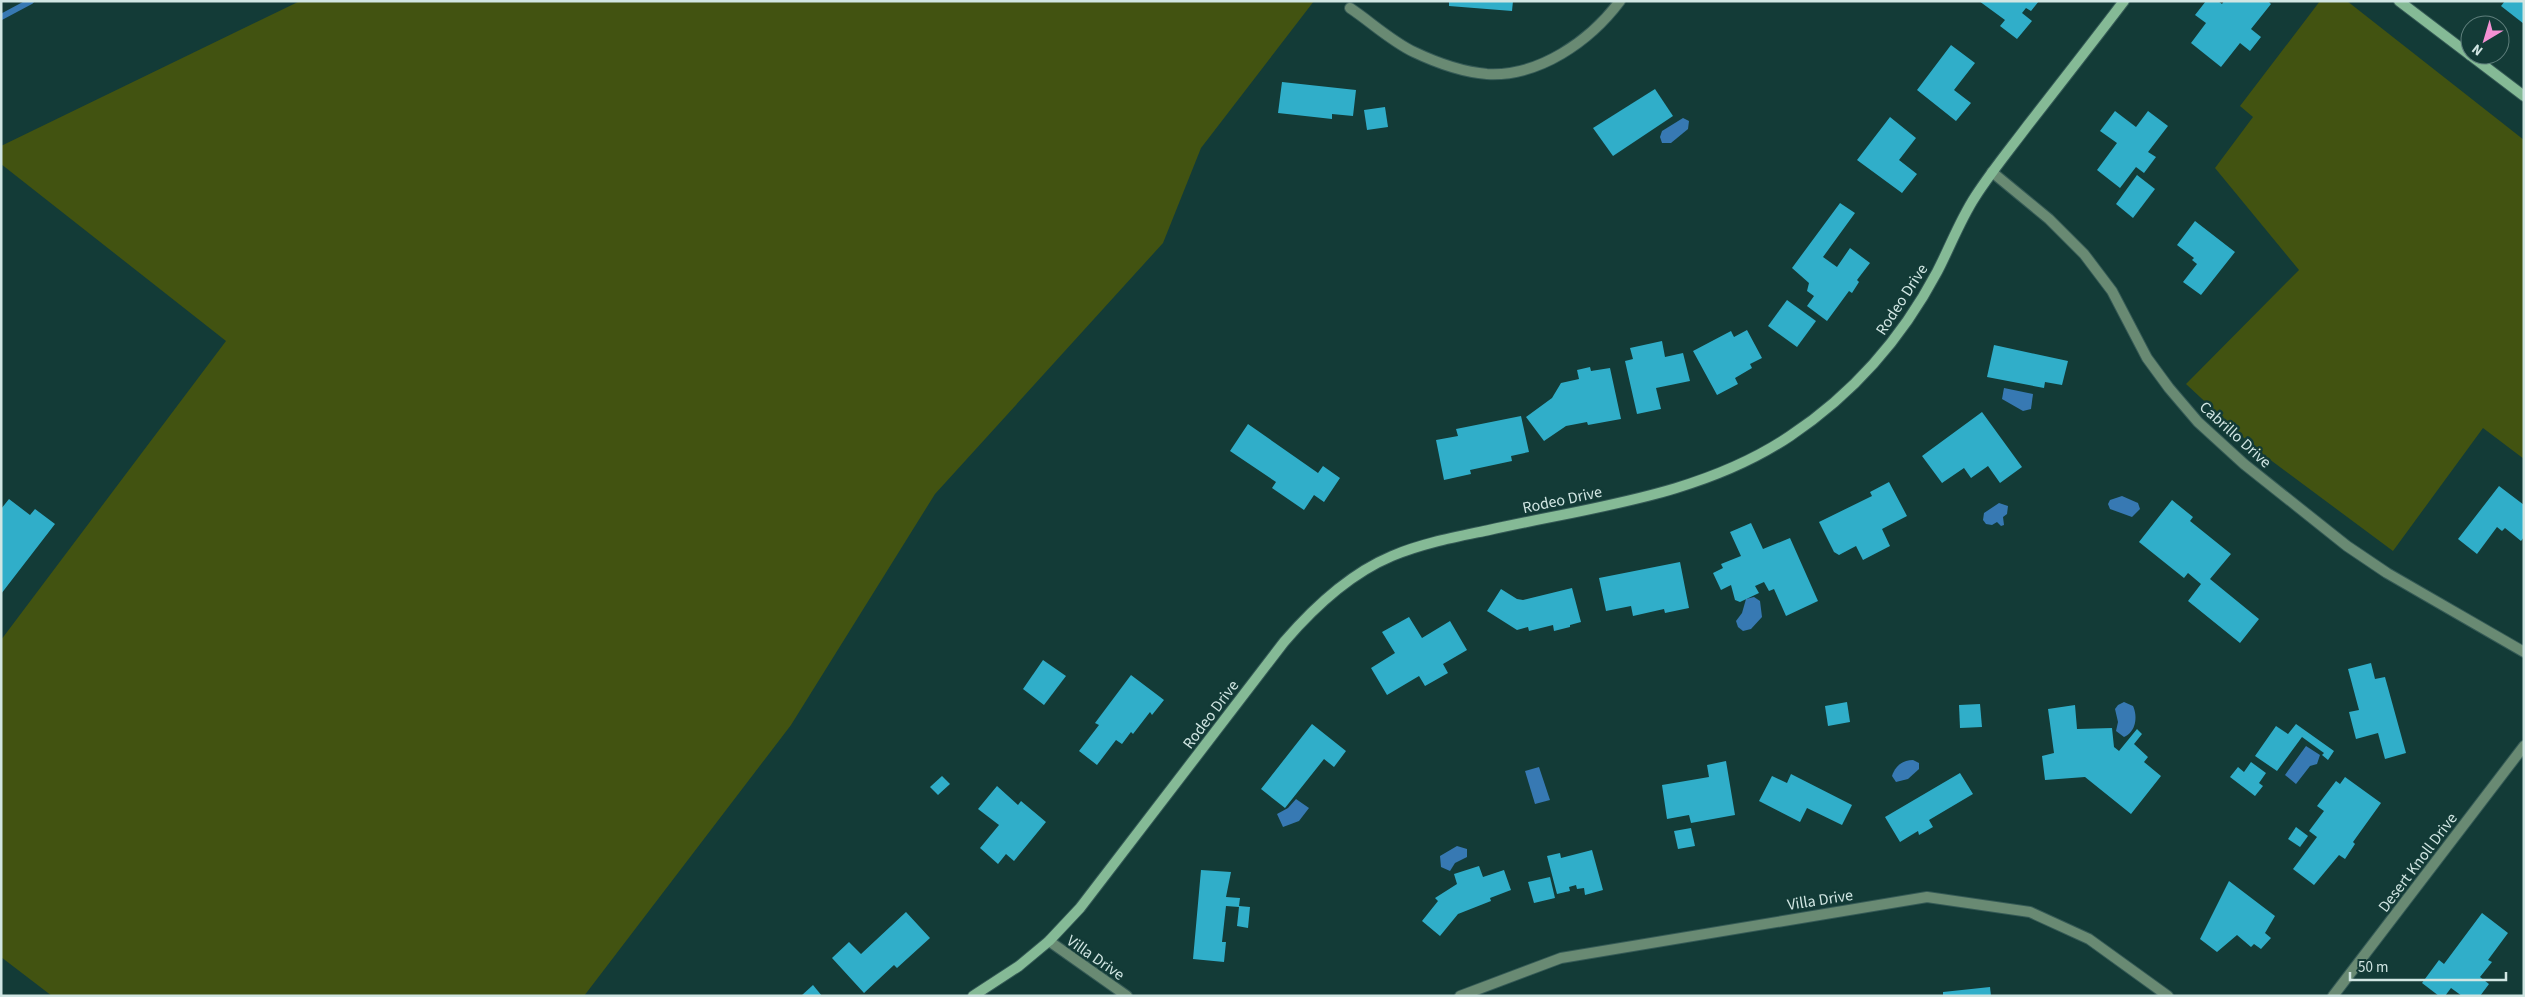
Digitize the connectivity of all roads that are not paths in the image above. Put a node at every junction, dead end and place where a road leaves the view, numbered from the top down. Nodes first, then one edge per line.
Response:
1 (1620, 1) edge
2 (2124, 1) edge
3 (2400, 1) edge
4 (1350, 8) dead end
5 (2460, 47) edge
6 (2483, 65) edge
7 (2524, 96) edge
8 (1992, 172) junction
9 (2524, 652) edge
10 (2524, 746) edge
11 (1049, 941) junction
12 (973, 996) edge
13 (1127, 996) edge
14 (1460, 996) edge
15 (2168, 996) edge
16 (2333, 996) edge

1 - 4 street
2 - 8 street, Rodeo Drive
3 - 5 street
6 - 7 street
8 - 9 street, Cabrillo Drive
8 - 11 street, Rodeo Drive
10 - 16 street, Desert Knoll Drive
11 - 12 street, Rodeo Drive
11 - 13 street, Villa Drive
14 - 15 street, Villa Drive

